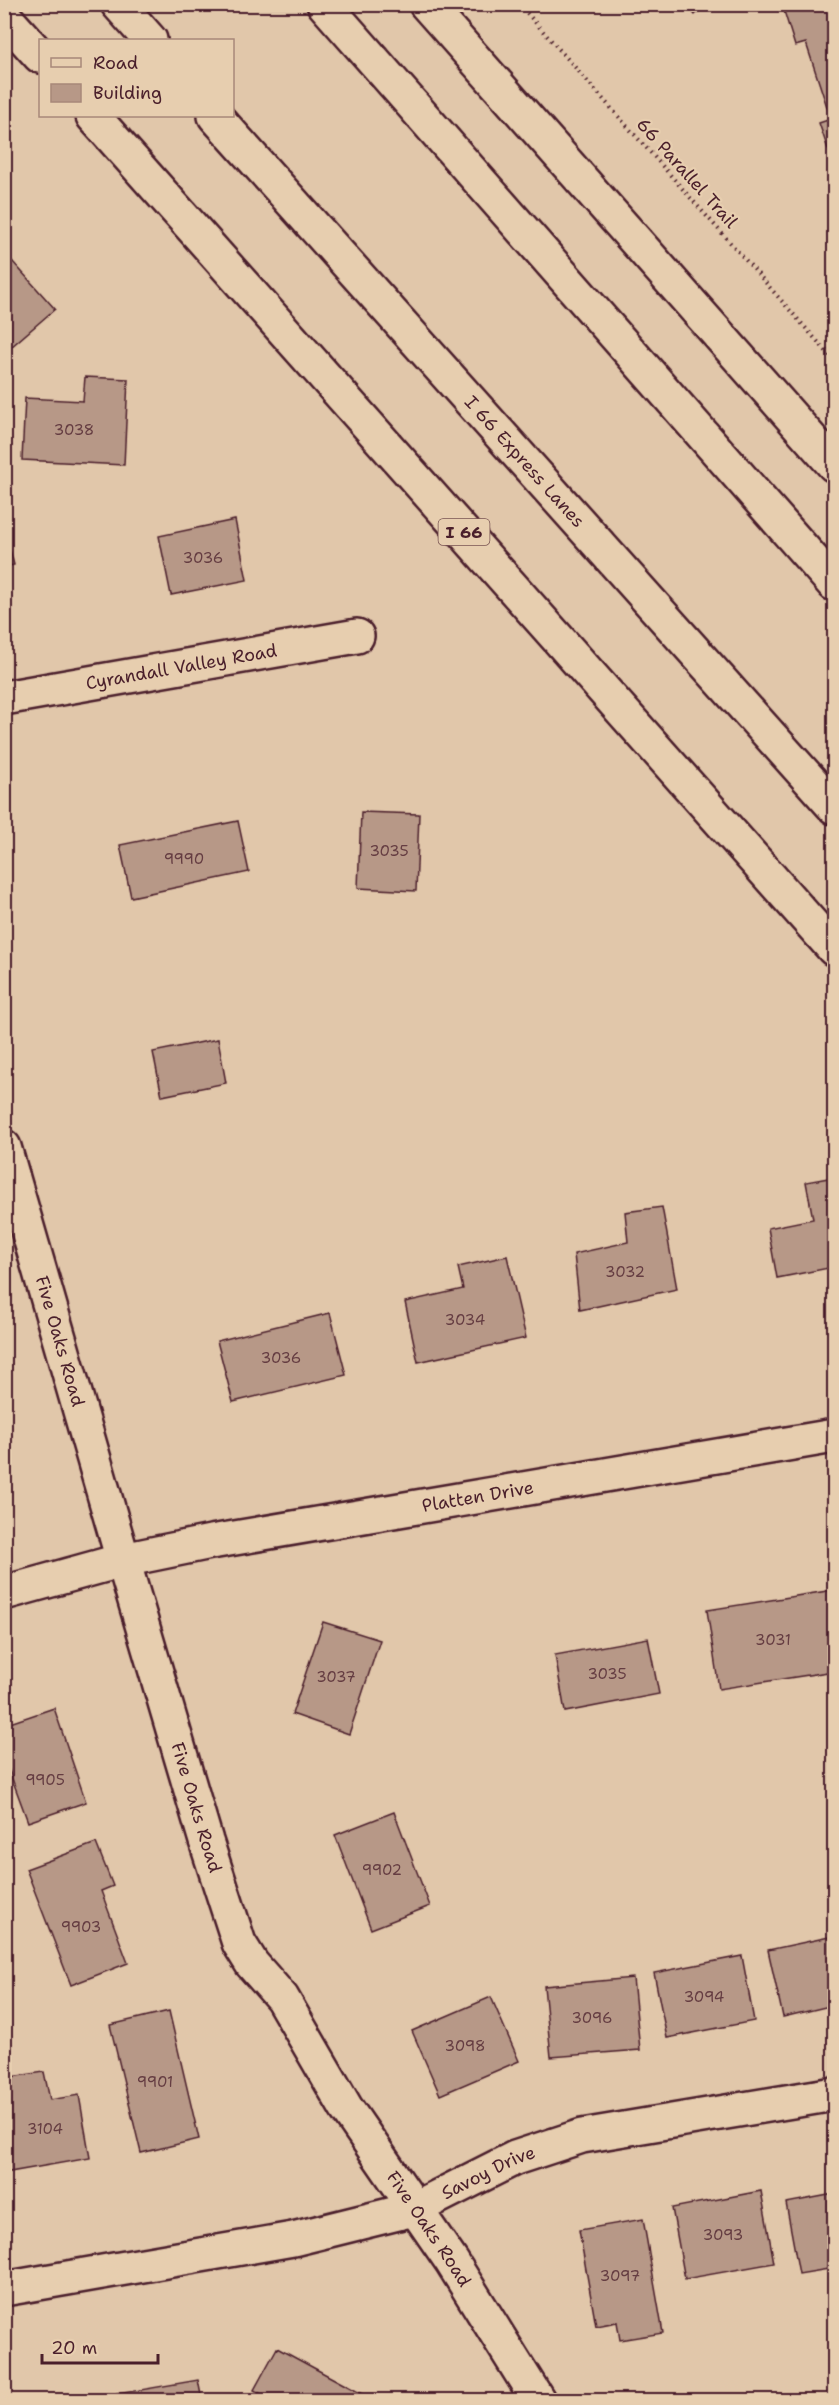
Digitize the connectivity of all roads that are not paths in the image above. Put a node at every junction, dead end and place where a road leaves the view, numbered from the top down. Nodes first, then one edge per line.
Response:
1 (118, 4) edge
2 (324, 4) edge
3 (426, 4) edge
4 (4, 16) edge
5 (149, 39) edge
6 (39, 55) edge
7 (94, 117) edge
8 (216, 117) edge
9 (834, 465) edge
10 (834, 584) edge
11 (357, 636) dead end
12 (4, 699) edge
13 (834, 807) edge
14 (834, 949) edge
15 (4, 1147) edge
16 (834, 1436) edge
17 (123, 1560) junction
18 (4, 1593) edge
19 (834, 2094) edge
20 (414, 2209) junction
21 (4, 2289) edge
22 (538, 2400) edge

1 - 5 main road
2 - 10 main road
3 - 9 main road
4 - 6 main road
7 - 14 main road, I 66
8 - 13 main road, I 66 Express Lanes
11 - 12 main road, Cyrandall Valley Road
15 - 17 main road, Five Oaks Road
16 - 17 main road, Platten Drive
17 - 18 main road, Platten Drive
17 - 20 main road, Five Oaks Road
19 - 20 main road, Savoy Drive
20 - 21 main road, Savoy Drive
20 - 22 main road, Five Oaks Road

